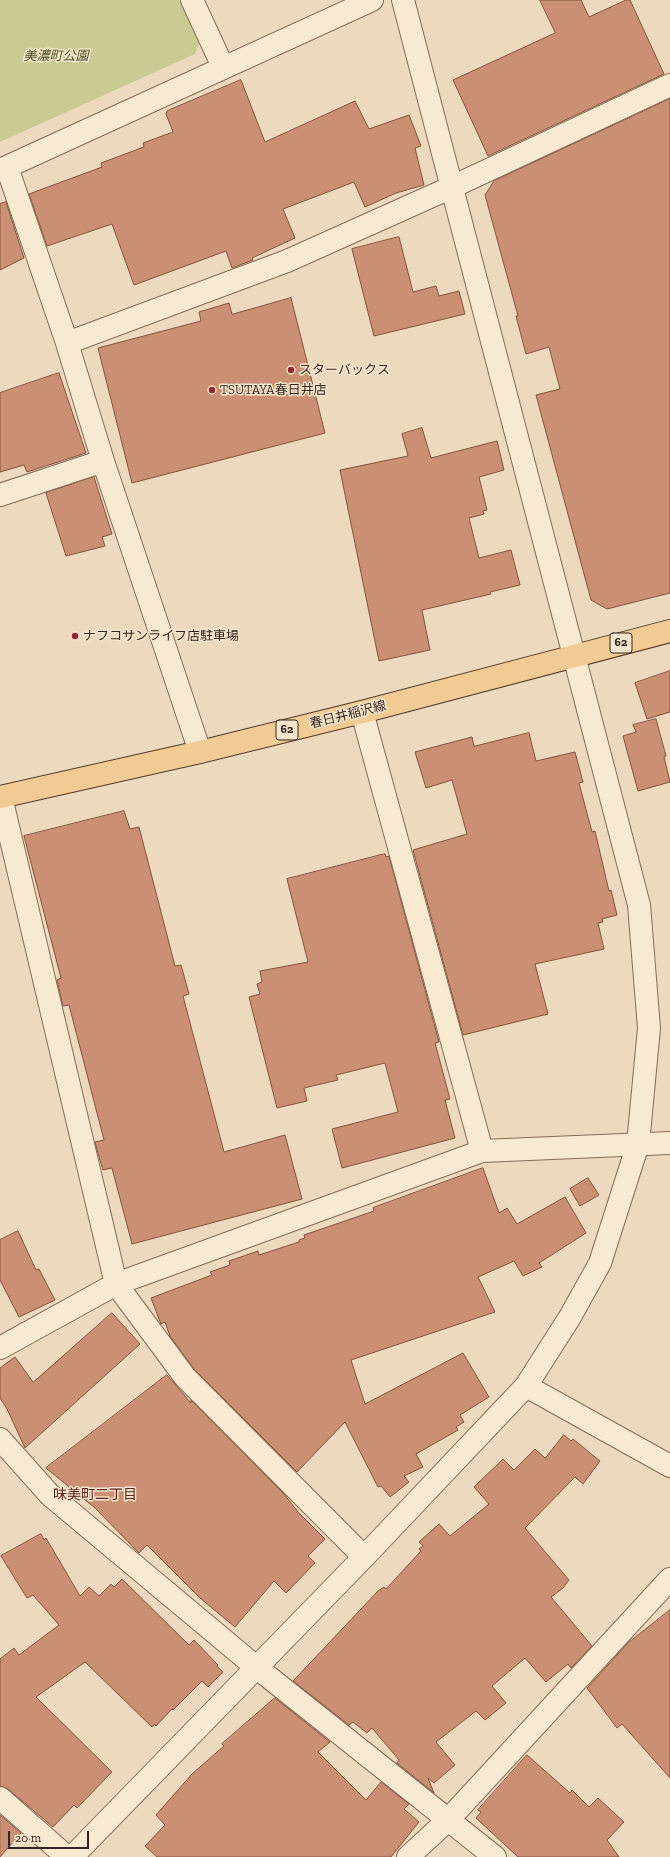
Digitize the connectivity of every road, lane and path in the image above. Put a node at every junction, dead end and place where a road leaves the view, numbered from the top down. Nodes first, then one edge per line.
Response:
1 (192, 0) edge
2 (372, 0) edge
3 (403, 0) edge
4 (223, 67) junction
5 (670, 85) edge
6 (4, 169) edge
7 (452, 187) junction
8 (67, 343) junction
9 (103, 462) junction
10 (0, 495) edge
11 (670, 630) edge
12 (572, 656) junction
13 (362, 712) junction
14 (200, 752) junction
15 (1, 797) edge
16 (670, 1143) edge
17 (638, 1144) junction
18 (482, 1151) junction
19 (116, 1284) junction
20 (0, 1348) edge
21 (526, 1386) junction
22 (0, 1439) edge
23 (670, 1466) edge
24 (364, 1557) junction
25 (670, 1579) edge
26 (256, 1667) junction
27 (0, 1798) edge
28 (449, 1819) junction
29 (67, 1857) edge
30 (72, 1857) edge
31 (408, 1857) edge
32 (495, 1857) edge

1 - 4 street
2 - 4 street
3 - 7 street
4 - 6 street
5 - 7 street
6 - 8 street
7 - 8 street
7 - 12 street
8 - 9 street
9 - 10 street
9 - 14 street
11 - 12 main road, 春日井稲沢線 / 62
12 - 13 main road, 春日井稲沢線 / 62
12 - 17 street
13 - 14 main road, 春日井稲沢線 / 62
13 - 18 street
14 - 15 main road, 春日井稲沢線 / 62
15 - 19 street
16 - 17 street
17 - 18 street
17 - 21 street
18 - 19 street
19 - 20 street
19 - 24 street
21 - 23 street
21 - 24 street
22 - 26 street
24 - 26 street
25 - 28 street
26 - 28 street
26 - 30 street
27 - 29 street
28 - 31 street
28 - 32 street

